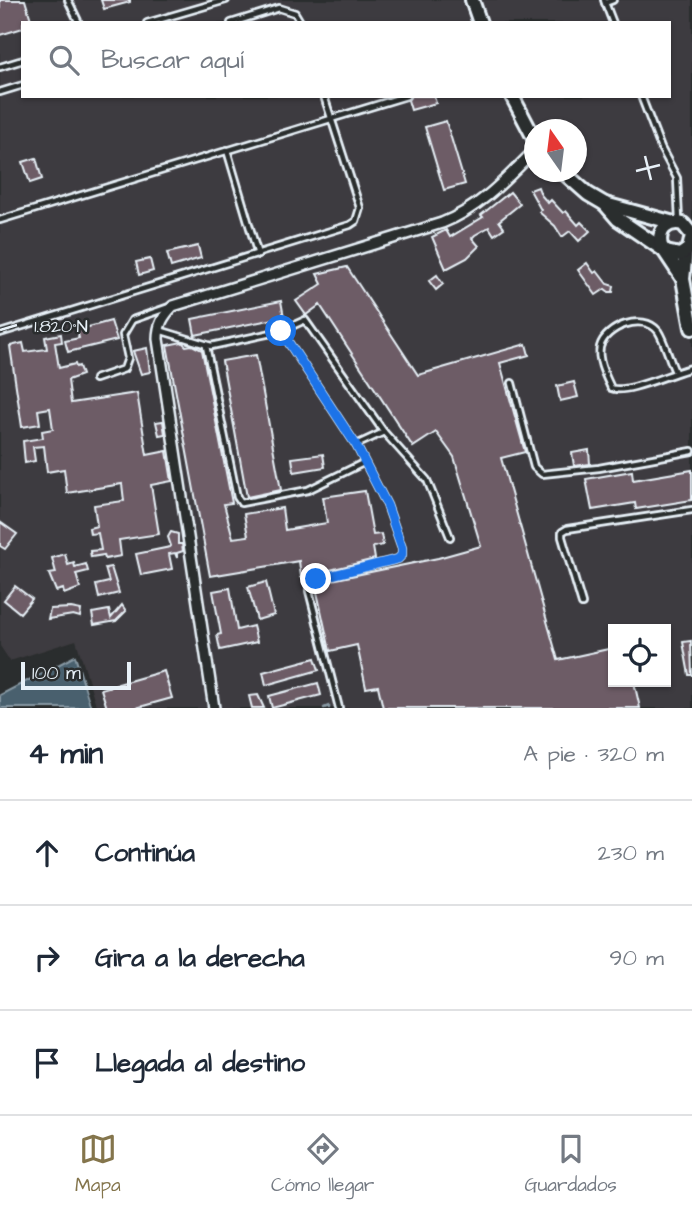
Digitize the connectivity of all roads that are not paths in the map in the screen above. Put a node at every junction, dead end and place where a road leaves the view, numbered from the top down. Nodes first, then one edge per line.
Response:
1 (68, 0) edge
2 (226, 0) edge
3 (472, 0) edge
4 (612, 0) edge
5 (605, 1) edge
6 (78, 21) edge
7 (154, 21) edge
8 (237, 21) edge
9 (300, 21) edge
10 (479, 21) edge
11 (612, 21) edge
12 (21, 61) edge
13 (0, 67) edge
14 (21, 86) edge
15 (0, 92) edge
16 (325, 98) edge
17 (399, 98) edge
18 (513, 98) edge
19 (642, 98) edge
20 (331, 119) junction
21 (524, 119) edge
22 (227, 150) junction
23 (524, 161) edge
24 (575, 182) edge
25 (604, 204) junction
26 (0, 220) edge
27 (682, 224) edge
28 (689, 250) edge
29 (665, 252) junction
30 (258, 255) junction
31 (683, 279) junction
32 (173, 306) junction
33 (692, 328) edge
34 (158, 329) junction
35 (281, 331) junction
36 (0, 333) edge
37 (206, 346) junction
38 (692, 368) edge
39 (675, 372) junction
40 (95, 379) dead end
41 (512, 383) dead end
42 (384, 432) junction
43 (356, 445) junction
44 (692, 452) edge
45 (363, 463) junction
46 (692, 510) edge
47 (450, 537) dead end
48 (582, 604) dead end
49 (214, 708) edge
50 (339, 708) edge

1 - 6 lane
2 - 7 lane
3 - 10 main road
4 - 5 lane
5 - 11 lane
8 - 9 lane
12 - 13 lane
14 - 15 lane
16 - 20 lane
17 - 20 lane
18 - 21 main road
19 - 27 lane
20 - 22 lane
20 - 30 lane
22 - 26 lane
22 - 30 lane
23 - 32 street
24 - 25 main road
25 - 27 main road
25 - 29 main road
27 - 28 main road
27 - 29 main road
28 - 29 main road
28 - 31 main road
29 - 31 main road
30 - 36 lane
31 - 33 main road
32 - 34 street
32 - 40 lane
34 - 37 lane
34 - 49 street
35 - 37 lane
35 - 42 lane
35 - 43 lane
37 - 45 lane
38 - 39 lane
39 - 39 lane
41 - 44 lane
42 - 43 lane
42 - 47 lane
43 - 45 lane
45 - 50 lane
46 - 48 lane

